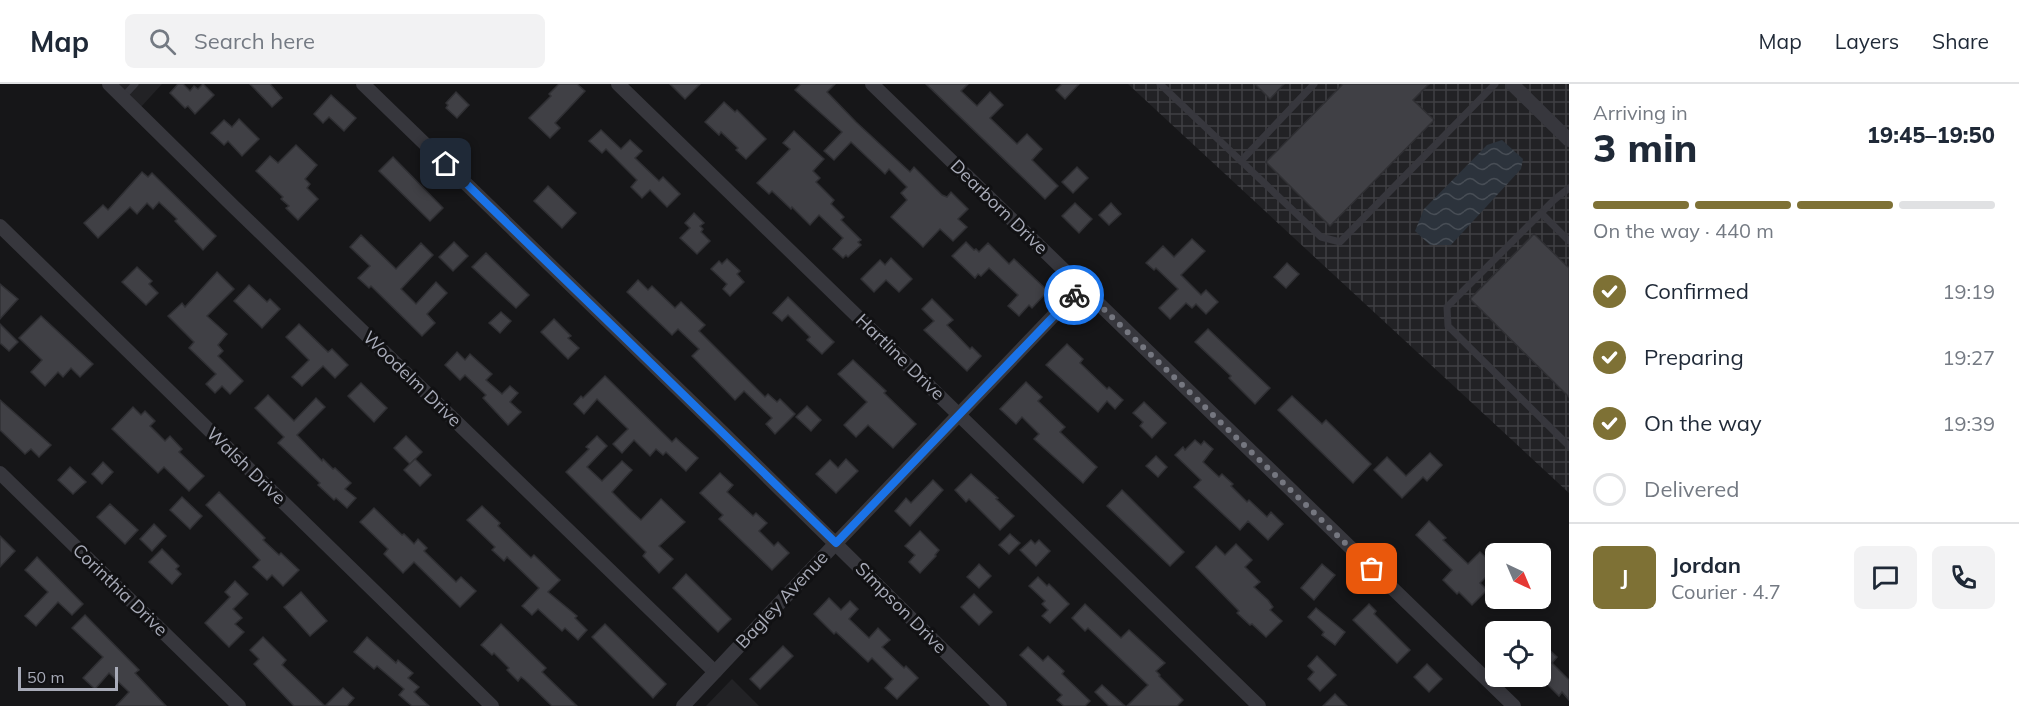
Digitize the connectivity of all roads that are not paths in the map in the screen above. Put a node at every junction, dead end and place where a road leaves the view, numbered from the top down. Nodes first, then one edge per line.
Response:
1 (109, 84) edge
2 (135, 84) edge
3 (363, 84) edge
4 (618, 84) edge
5 (872, 84) edge
6 (1160, 84) edge
7 (1314, 84) edge
8 (1495, 84) edge
9 (1517, 86) edge
10 (123, 97) junction
11 (1569, 140) edge
12 (1241, 161) junction
13 (1569, 188) edge
14 (1541, 213) junction
15 (0, 226) edge
16 (1569, 240) edge
17 (1081, 287) junction
18 (959, 415) junction
19 (1569, 446) edge
20 (0, 473) edge
21 (836, 543) junction
22 (715, 672) junction
23 (239, 706) edge
24 (492, 706) edge
25 (683, 706) edge
26 (1000, 706) edge
27 (1259, 706) edge
28 (1514, 706) edge

1 - 10 street, Woodelm Drive
2 - 10 lane
3 - 21 street, Simpson Drive
4 - 18 street, Hartline Drive
5 - 17 street, Dearborn Drive
6 - 12 lane
7 - 12 lane
8 - 12 lane
9 - 11 street
10 - 22 street, Woodelm Drive
13 - 14 lane
14 - 16 lane
14 - 19 lane
15 - 24 street, Walsh Drive
17 - 18 street, Bagley Avenue
17 - 28 street, Dearborn Drive
18 - 21 street, Bagley Avenue
18 - 27 street, Hartline Drive
20 - 23 street, Corinthia Drive
21 - 22 street, Bagley Avenue
21 - 26 street, Simpson Drive
22 - 25 street, Bagley Avenue

